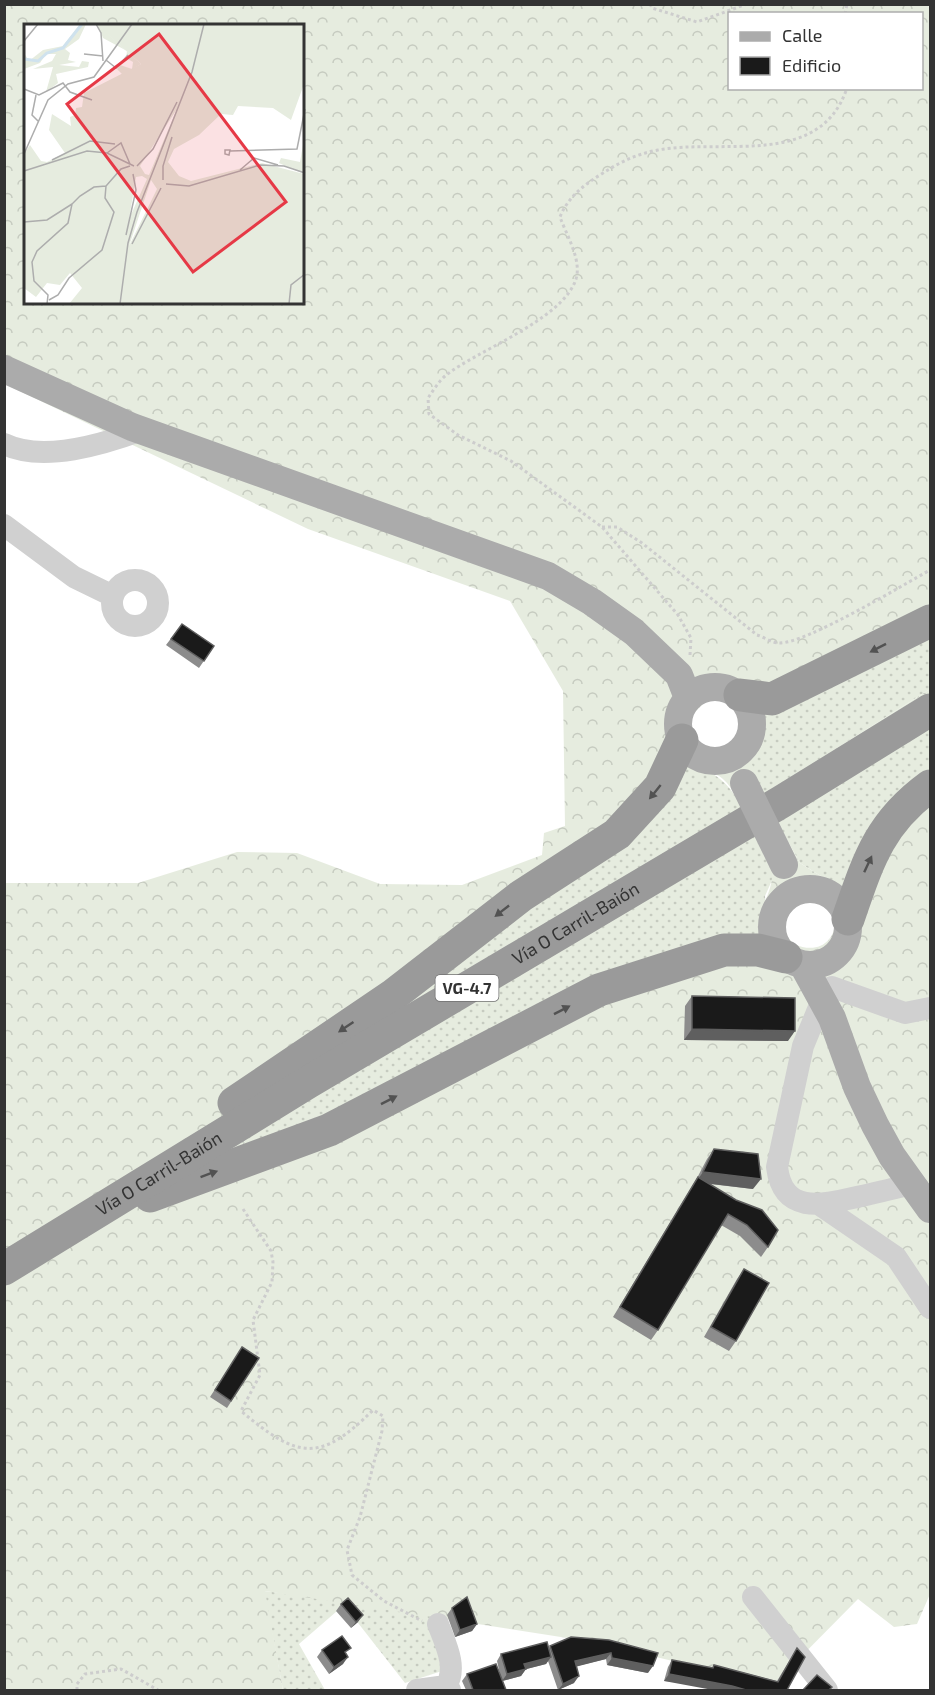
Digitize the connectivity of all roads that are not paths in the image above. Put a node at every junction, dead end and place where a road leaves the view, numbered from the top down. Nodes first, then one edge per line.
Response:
1 (4, 369) edge
2 (142, 430) junction
3 (4, 444) edge
4 (4, 525) edge
5 (113, 596) dead end
6 (930, 621) edge
7 (684, 686) junction
8 (740, 695) junction
9 (930, 710) edge
10 (682, 740) junction
11 (730, 758) junction
12 (930, 786) edge
13 (797, 890) junction
14 (848, 919) junction
15 (838, 953) junction
16 (794, 961) junction
17 (829, 1002) junction
18 (930, 1008) edge
19 (911, 1184) junction
20 (820, 1205) junction
21 (930, 1209) edge
22 (4, 1268) edge
23 (930, 1308) edge
24 (753, 1597) dead end
25 (438, 1624) road end
26 (448, 1688) edge
27 (417, 1690) edge
28 (827, 1690) edge

1 - 2 main road
2 - 3 street
2 - 7 main road
4 - 5 street
6 -> 8 highway
7 - 8 main road
7 - 10 main road
8 - 11 main road
9 - 22 highway, Vía O Carril-Baión / VG-4.7
10 - 11 main road
10 -> 22 highway
11 - 13 main road, bridge
14 -> 12 highway
13 - 14 main road
13 - 16 main road
14 - 15 main road
15 - 16 main road
15 - 17 main road
16 - 17 main road
22 -> 16 highway
17 - 18 street
17 - 19 main road
17 - 20 street
19 - 20 street
19 - 21 main road
20 - 23 street
24 - 28 street
25 - 26 street
26 - 27 street

